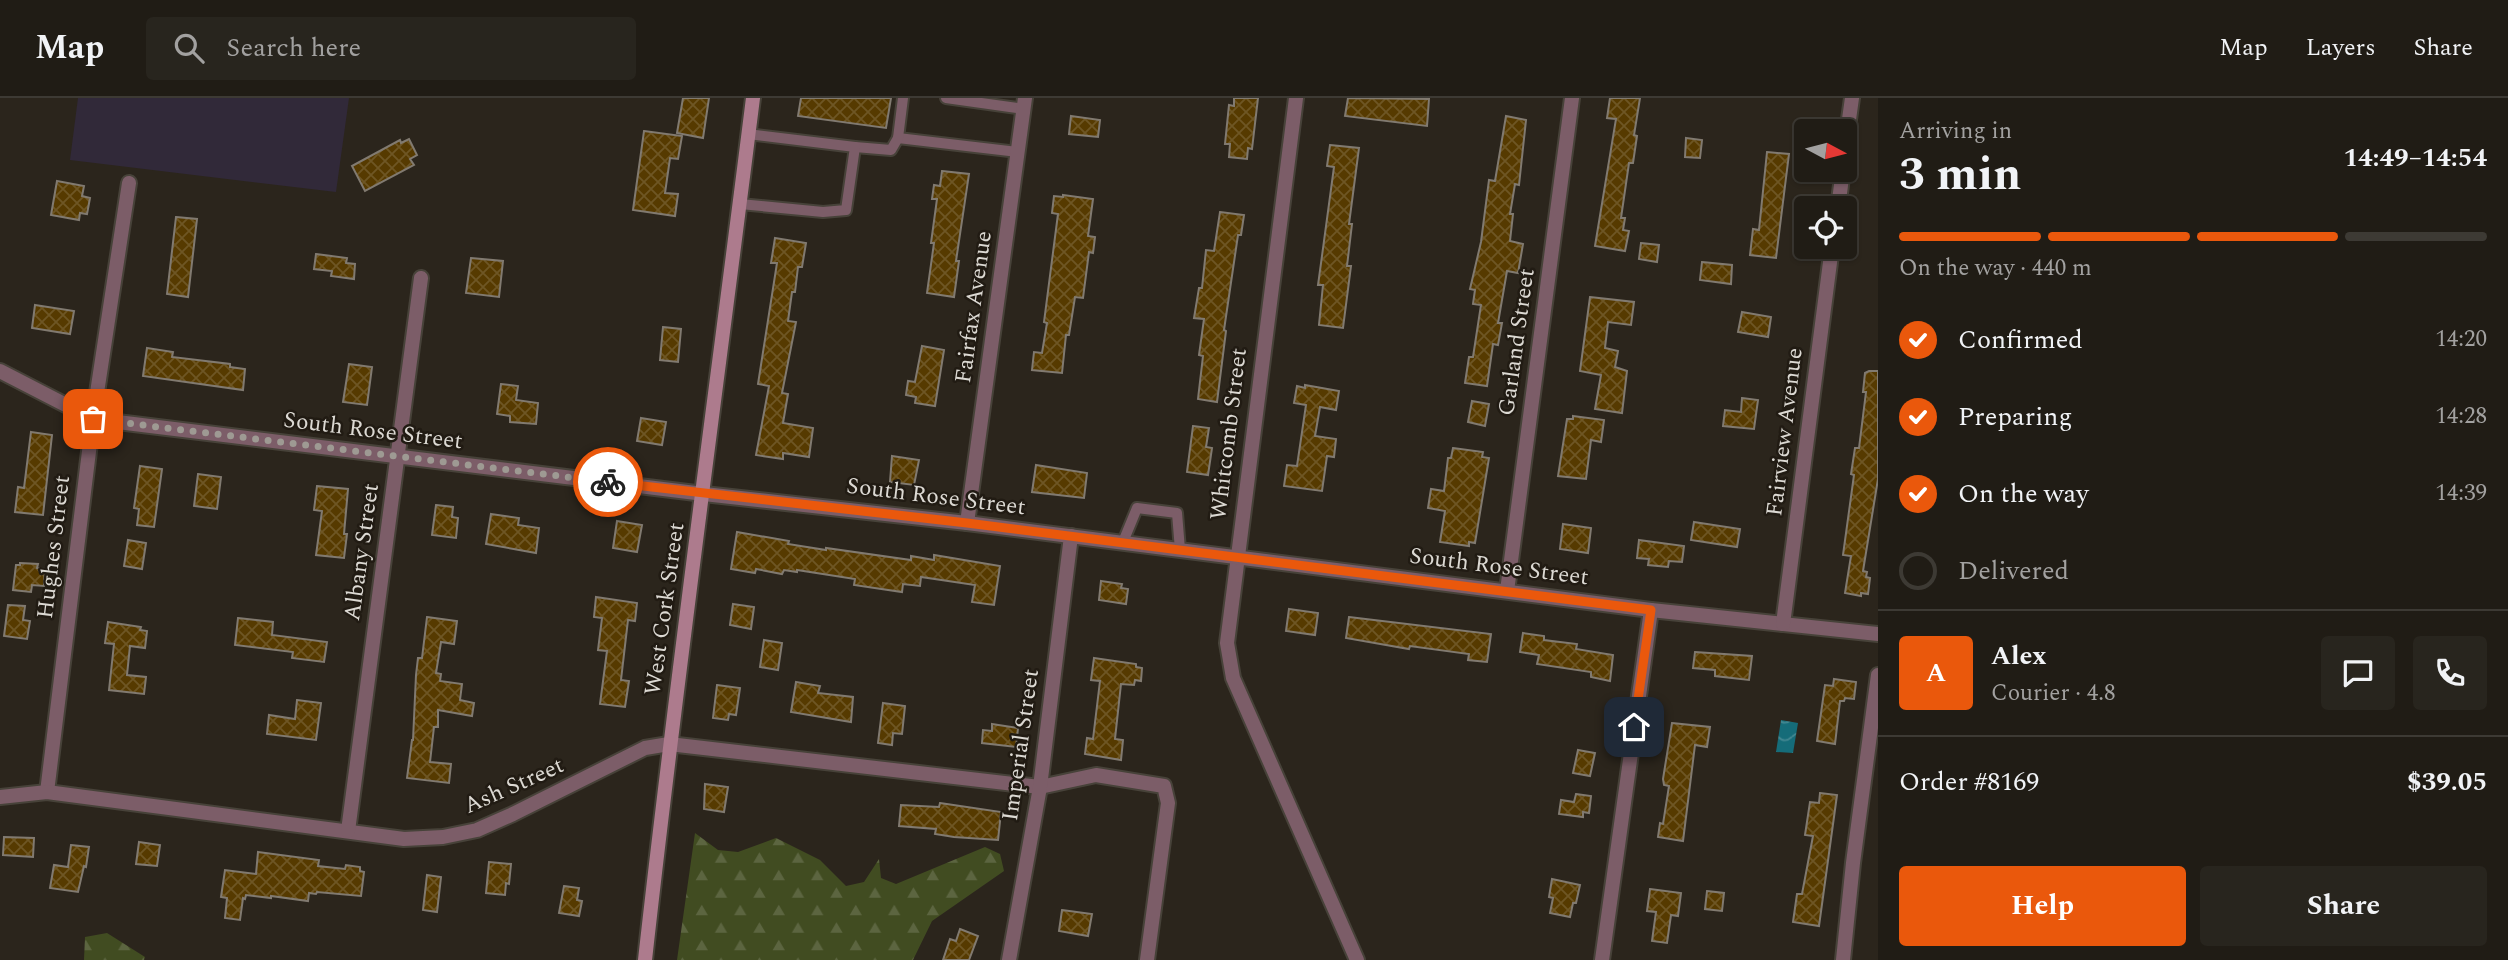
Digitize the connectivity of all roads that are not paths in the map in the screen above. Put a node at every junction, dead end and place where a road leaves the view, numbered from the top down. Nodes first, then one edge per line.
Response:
1 (752, 98) edge
2 (903, 98) edge
3 (946, 98) edge
4 (1296, 98) edge
5 (1572, 98) edge
6 (1852, 98) edge
7 (1025, 104) edge
8 (1849, 119) edge
9 (748, 134) junction
10 (898, 138) junction
11 (855, 147) junction
12 (1018, 152) junction
13 (129, 183) dead end
14 (740, 204) junction
15 (1830, 259) edge
16 (421, 278) dead end
17 (0, 371) edge
18 (93, 419) junction
19 (397, 457) junction
20 (704, 494) junction
21 (967, 523) junction
22 (1071, 536) junction
23 (1123, 542) junction
24 (1180, 550) junction
25 (1236, 557) junction
26 (1507, 591) junction
27 (1651, 610) junction
28 (1783, 624) junction
29 (1878, 634) edge
30 (1878, 675) edge
31 (669, 744) junction
32 (1040, 787) junction
33 (47, 792) junction
34 (0, 797) edge
35 (348, 831) junction
36 (645, 960) edge
37 (1009, 960) edge
38 (1147, 960) edge
39 (1357, 960) edge
40 (1602, 960) edge
41 (1843, 960) edge

1 - 9 street, West Cork Street
2 - 10 lane
3 - 7 lane
4 - 25 street, Whitcomb Street
5 - 26 street, Garland Street
6 - 8 street
7 - 12 street, Fairfax Avenue
9 - 11 lane
9 - 14 street, West Cork Street
10 - 11 lane
10 - 12 lane
11 - 14 lane
12 - 21 street, Fairfax Avenue
13 - 18 street, Hughes Street
14 - 20 street, West Cork Street
15 - 28 street, Fairview Avenue
16 - 19 street, Albany Street
17 - 18 street, South Rose Street
18 - 19 street, South Rose Street
18 - 33 street, Hughes Street
19 - 20 street, South Rose Street
19 - 35 street, Albany Street
20 - 21 street, South Rose Street
20 - 31 street, West Cork Street
21 - 22 street, South Rose Street
22 - 23 street, South Rose Street
22 - 32 street, Imperial Street
23 - 24 street, South Rose Street
23 - 24 lane
24 - 25 street, South Rose Street
25 - 26 street, South Rose Street
25 - 39 street, Whitcomb Street
26 - 27 street, South Rose Street
27 - 28 street, South Rose Street
27 - 40 street
28 - 29 street, South Rose Street
30 - 41 street
31 - 32 street, Ash Street
31 - 35 street, Ash Street
31 - 36 street, West Cork Street
32 - 37 street, Imperial Street
32 - 38 street, Ash Street
33 - 34 street, Ash Street
33 - 35 street, Ash Street

